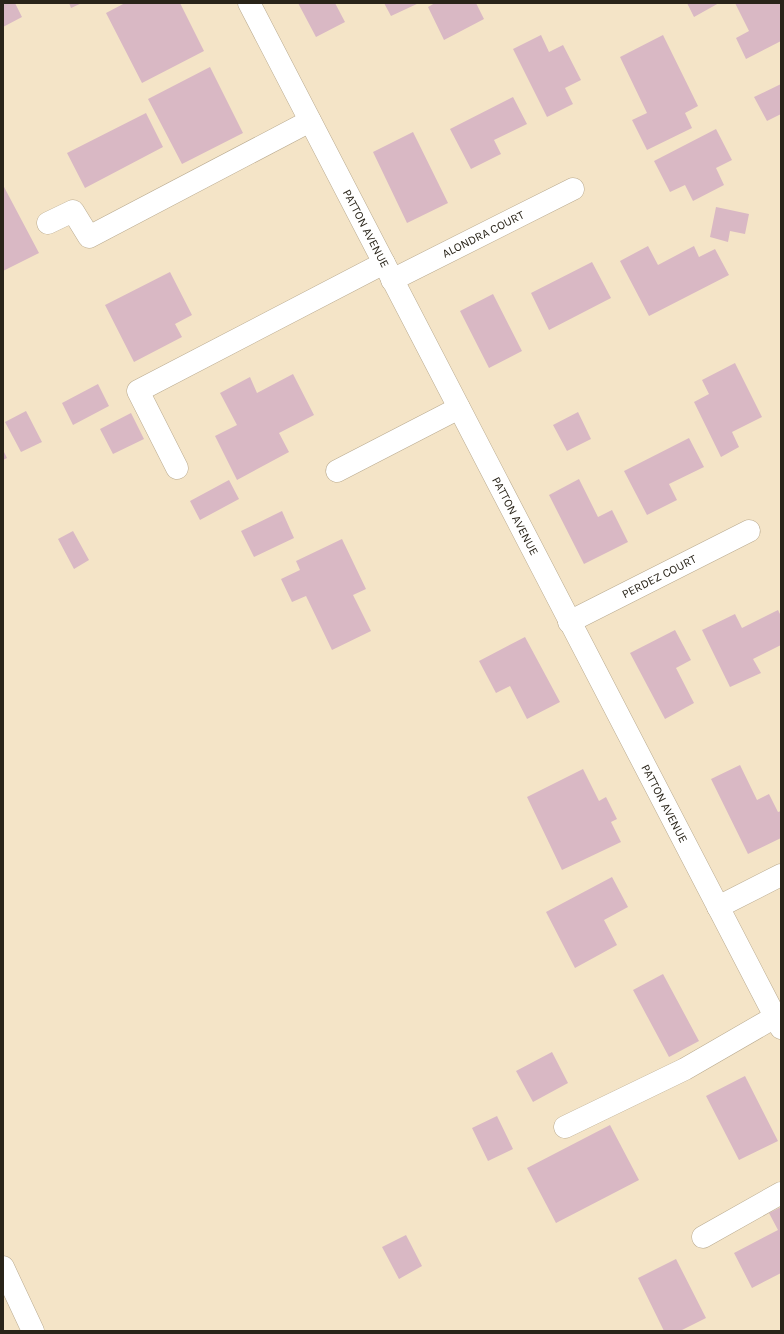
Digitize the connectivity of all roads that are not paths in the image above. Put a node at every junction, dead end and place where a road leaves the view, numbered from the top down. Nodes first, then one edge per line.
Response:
1 (249, 3) edge
2 (310, 121) junction
3 (573, 189) dead end
4 (48, 223) dead end
5 (388, 271) junction
6 (459, 408) junction
7 (177, 468) dead end
8 (337, 471) dead end
9 (749, 531) dead end
10 (569, 622) junction
11 (781, 875) edge
12 (718, 907) junction
13 (778, 1023) edge
14 (565, 1127) dead end
15 (781, 1193) edge
16 (703, 1237) dead end
17 (3, 1268) edge
18 (33, 1331) edge

1 - 2 street, PATTON AVENUE
2 - 4 street
2 - 5 street, PATTON AVENUE
3 - 5 street, ALONDRA COURT
5 - 6 street, PATTON AVENUE
5 - 7 street, ALONDRA COURT
6 - 8 street
6 - 10 street, PATTON AVENUE
9 - 10 street, PERDEZ COURT
10 - 12 street, PATTON AVENUE
11 - 12 street
12 - 13 street, PATTON AVENUE
13 - 14 street
15 - 16 street
17 - 18 street

